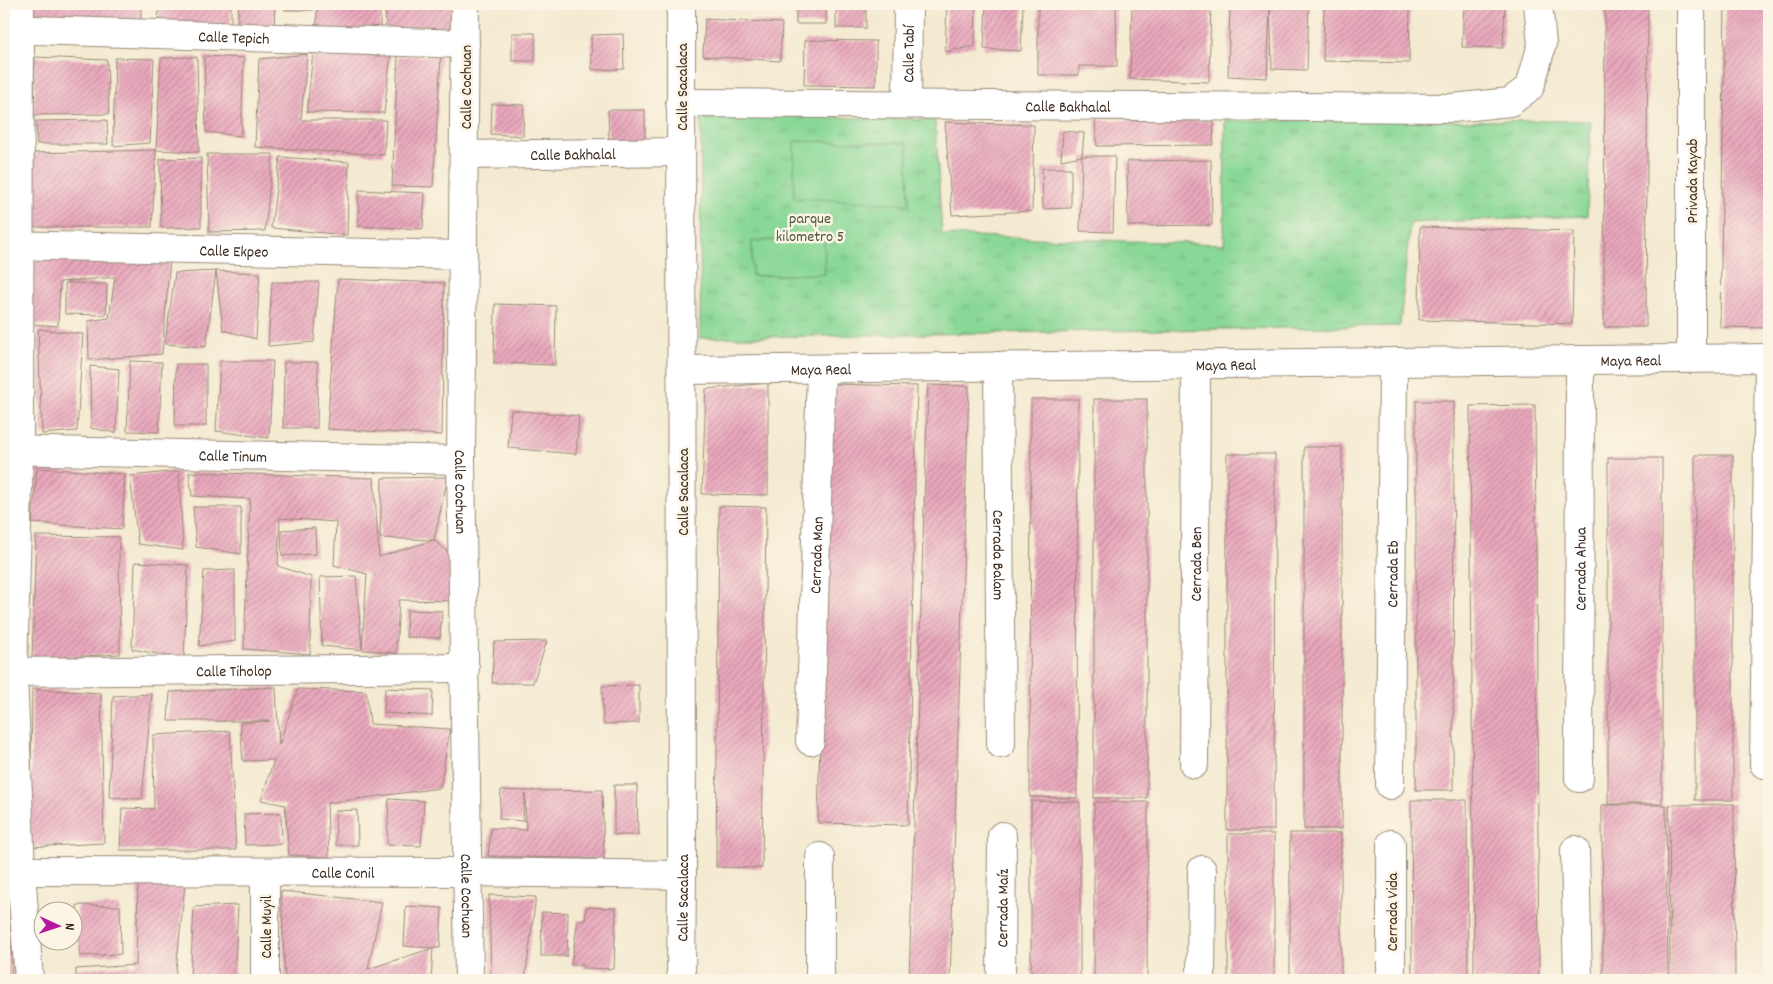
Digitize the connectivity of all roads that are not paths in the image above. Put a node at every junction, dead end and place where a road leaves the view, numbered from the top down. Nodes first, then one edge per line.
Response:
1 (465, 4) edge
2 (681, 4) edge
3 (908, 4) edge
4 (1538, 4) edge
5 (1691, 4) edge
6 (15, 20) edge
7 (465, 44) junction
8 (680, 103) junction
9 (907, 104) junction
10 (681, 152) junction
11 (465, 155) junction
12 (12, 245) edge
13 (463, 255) junction
14 (1691, 358) junction
15 (1769, 358) edge
16 (1580, 360) junction
17 (1393, 362) junction
18 (1196, 364) junction
19 (998, 366) junction
20 (821, 369) junction
21 (682, 370) junction
22 (12, 450) edge
23 (461, 460) junction
24 (465, 668) junction
25 (8, 672) edge
26 (810, 741) dead end
27 (1001, 744) dead end
28 (1194, 764) dead end
29 (1764, 764) dead end
30 (1579, 778) dead end
31 (1390, 785) dead end
32 (1002, 836) dead end
33 (1391, 844) dead end
34 (1575, 850) dead end
35 (820, 857) dead end
36 (1202, 870) dead end
37 (12, 871) edge
38 (467, 872) junction
39 (265, 873) junction
40 (682, 874) junction
41 (29, 980) edge
42 (265, 980) edge
43 (469, 980) edge
44 (680, 980) edge
45 (820, 980) edge
46 (1001, 980) edge
47 (1201, 980) edge
48 (1391, 980) edge
49 (1578, 980) edge

1 - 7 street, Calle Cochuan
2 - 8 street, Calle Sacalaca
3 - 9 street, Calle Tabí
4 - 9 street, Calle Bakhalal
5 - 14 street, Privada Kayab
6 - 7 street, Calle Tepich
6 - 12 street
7 - 11 street, Calle Cochuan
8 - 9 street, Calle Bakhalal
8 - 10 street, Calle Sacalaca
10 - 11 street, Calle Bakhalal
10 - 21 street, Calle Sacalaca
11 - 13 street, Calle Cochuan
12 - 13 street, Calle Ekpeo
12 - 22 street
13 - 23 street, Calle Cochuan
14 - 15 street, Maya Real
14 - 16 street, Maya Real
15 - 29 street
16 - 17 street, Maya Real
16 - 30 street, Cerrada Ahua
17 - 18 street, Maya Real
17 - 31 street, Cerrada Eb
18 - 19 street, Maya Real
18 - 28 street, Cerrada Ben
19 - 20 street, Maya Real
19 - 27 street, Cerrada Balam
20 - 21 street, Maya Real
20 - 26 street, Cerrada Man
21 - 40 street, Calle Sacalaca
22 - 23 street, Calle Tinum
22 - 25 street
23 - 24 street, Calle Cochuan
24 - 25 street, Calle Tiholop
24 - 38 street, Calle Cochuan
25 - 37 street
32 - 46 street, Cerrada Maíz
33 - 48 street, Cerrada Vida
34 - 49 street
35 - 45 street
36 - 47 street
37 - 39 street, Calle Conil
37 - 41 street
38 - 39 street, Calle Conil
38 - 40 street, Calle Conil
38 - 43 street, Calle Cochuan
39 - 42 street, Calle Muyil
40 - 44 street, Calle Sacalaca

